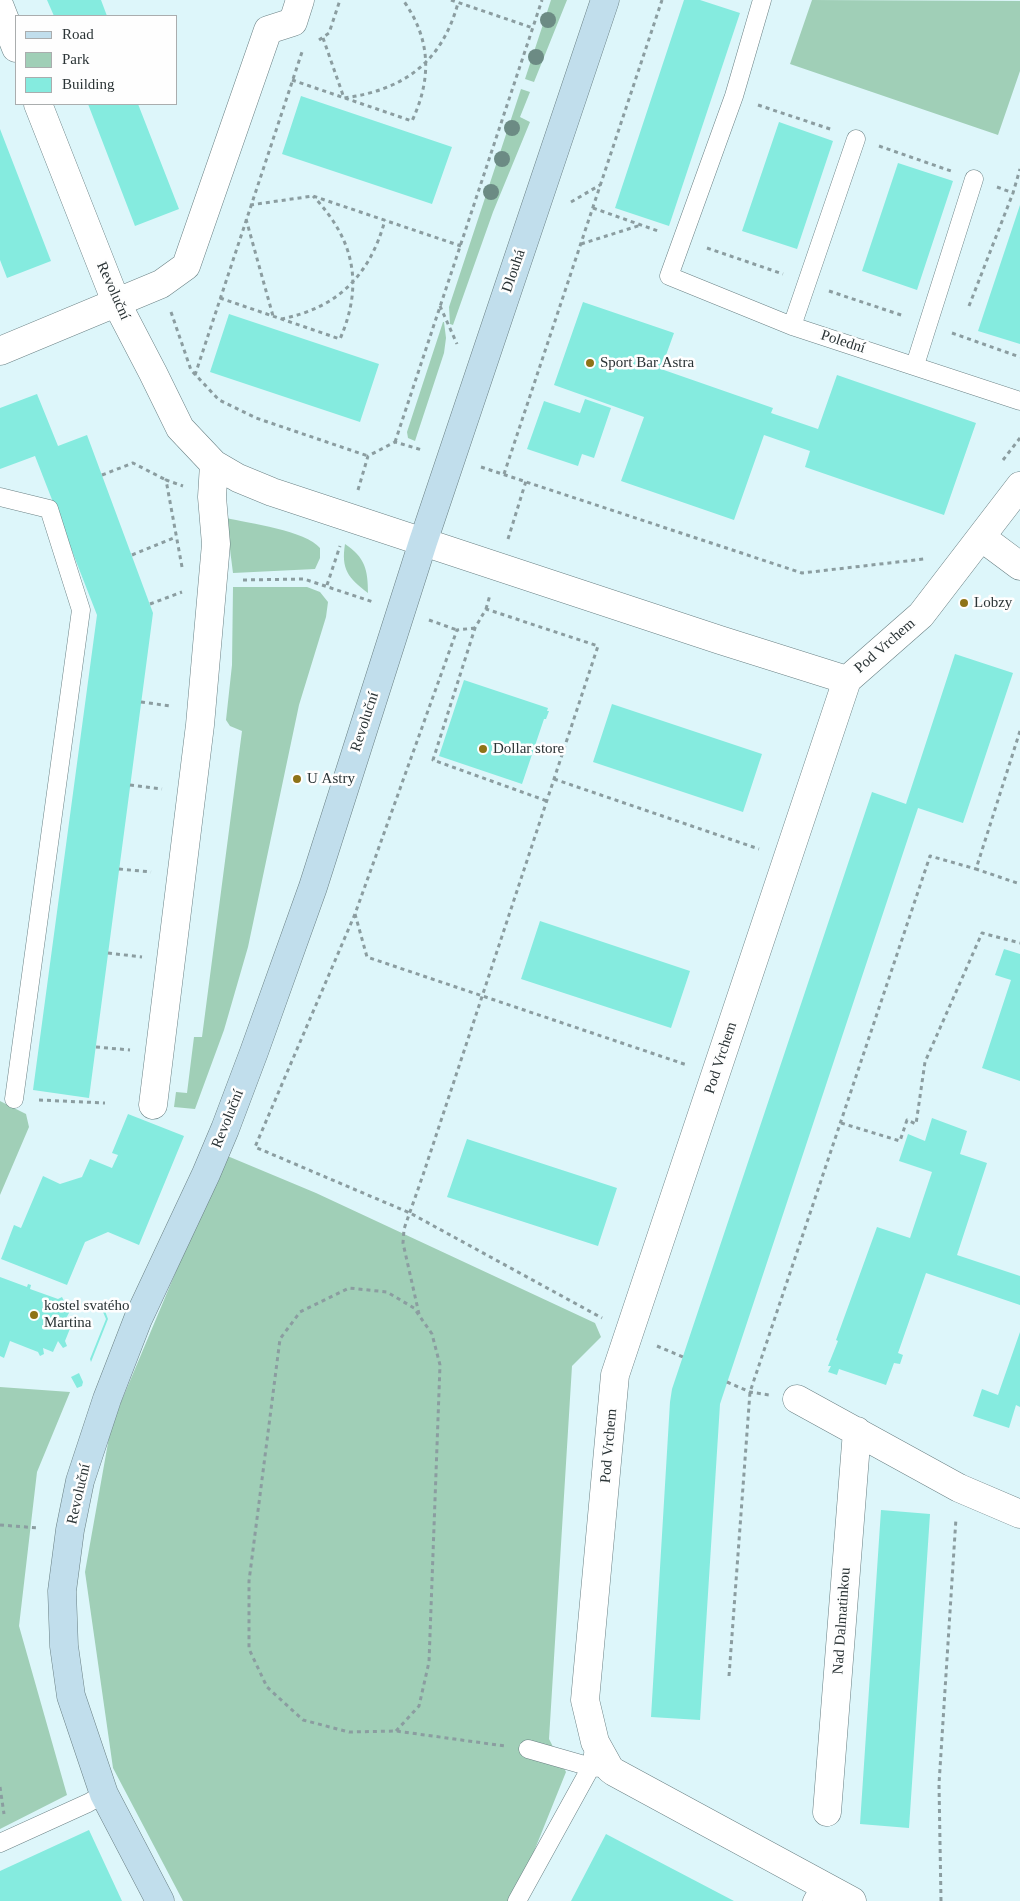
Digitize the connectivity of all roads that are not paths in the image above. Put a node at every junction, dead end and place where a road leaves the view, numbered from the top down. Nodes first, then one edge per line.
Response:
1 (300, 0) edge
2 (605, 0) edge
3 (762, 0) edge
4 (0, 6) edge
5 (15, 45) edge
6 (38, 105) edge
7 (856, 138) dead end
8 (974, 179) dead end
9 (116, 302) junction
10 (792, 326) junction
11 (0, 351) edge
12 (915, 365) junction
13 (1020, 401) edge
14 (214, 464) junction
15 (1020, 486) edge
16 (0, 497) edge
17 (423, 542) junction
18 (974, 545) junction
19 (1020, 566) edge
20 (847, 680) junction
21 (14, 1098) road end
22 (152, 1105) dead end
23 (797, 1400) road end
24 (857, 1431) junction
25 (1020, 1514) edge
26 (528, 1749) road end
27 (599, 1759) junction
28 (104, 1794) junction
29 (828, 1812) dead end
30 (0, 1843) edge
31 (817, 1893) edge
32 (160, 1901) edge
33 (517, 1901) edge
34 (852, 1901) edge

1 - 9 street
2 - 17 street, Dlouhá
3 - 10 lane, Polední
4 - 5 street
6 - 9 street, Revoluční
7 - 10 lane
8 - 12 lane
9 - 11 street
9 - 14 street, Revoluční
10 - 12 lane, Polední
12 - 13 lane, Polední
14 - 17 street, Revoluční
14 - 22 street
15 - 18 street, Pod Vrchem
16 - 21 lane
17 - 20 street
17 - 28 street, Revoluční
18 - 19 street
18 - 20 street, Pod Vrchem
20 - 27 street, Pod Vrchem
23 - 24 street
24 - 25 street
24 - 29 street, Nad Dalmatinkou
26 - 27 lane
27 - 31 street
27 - 33 lane
28 - 30 lane
28 - 32 street, Revoluční
31 - 34 street

